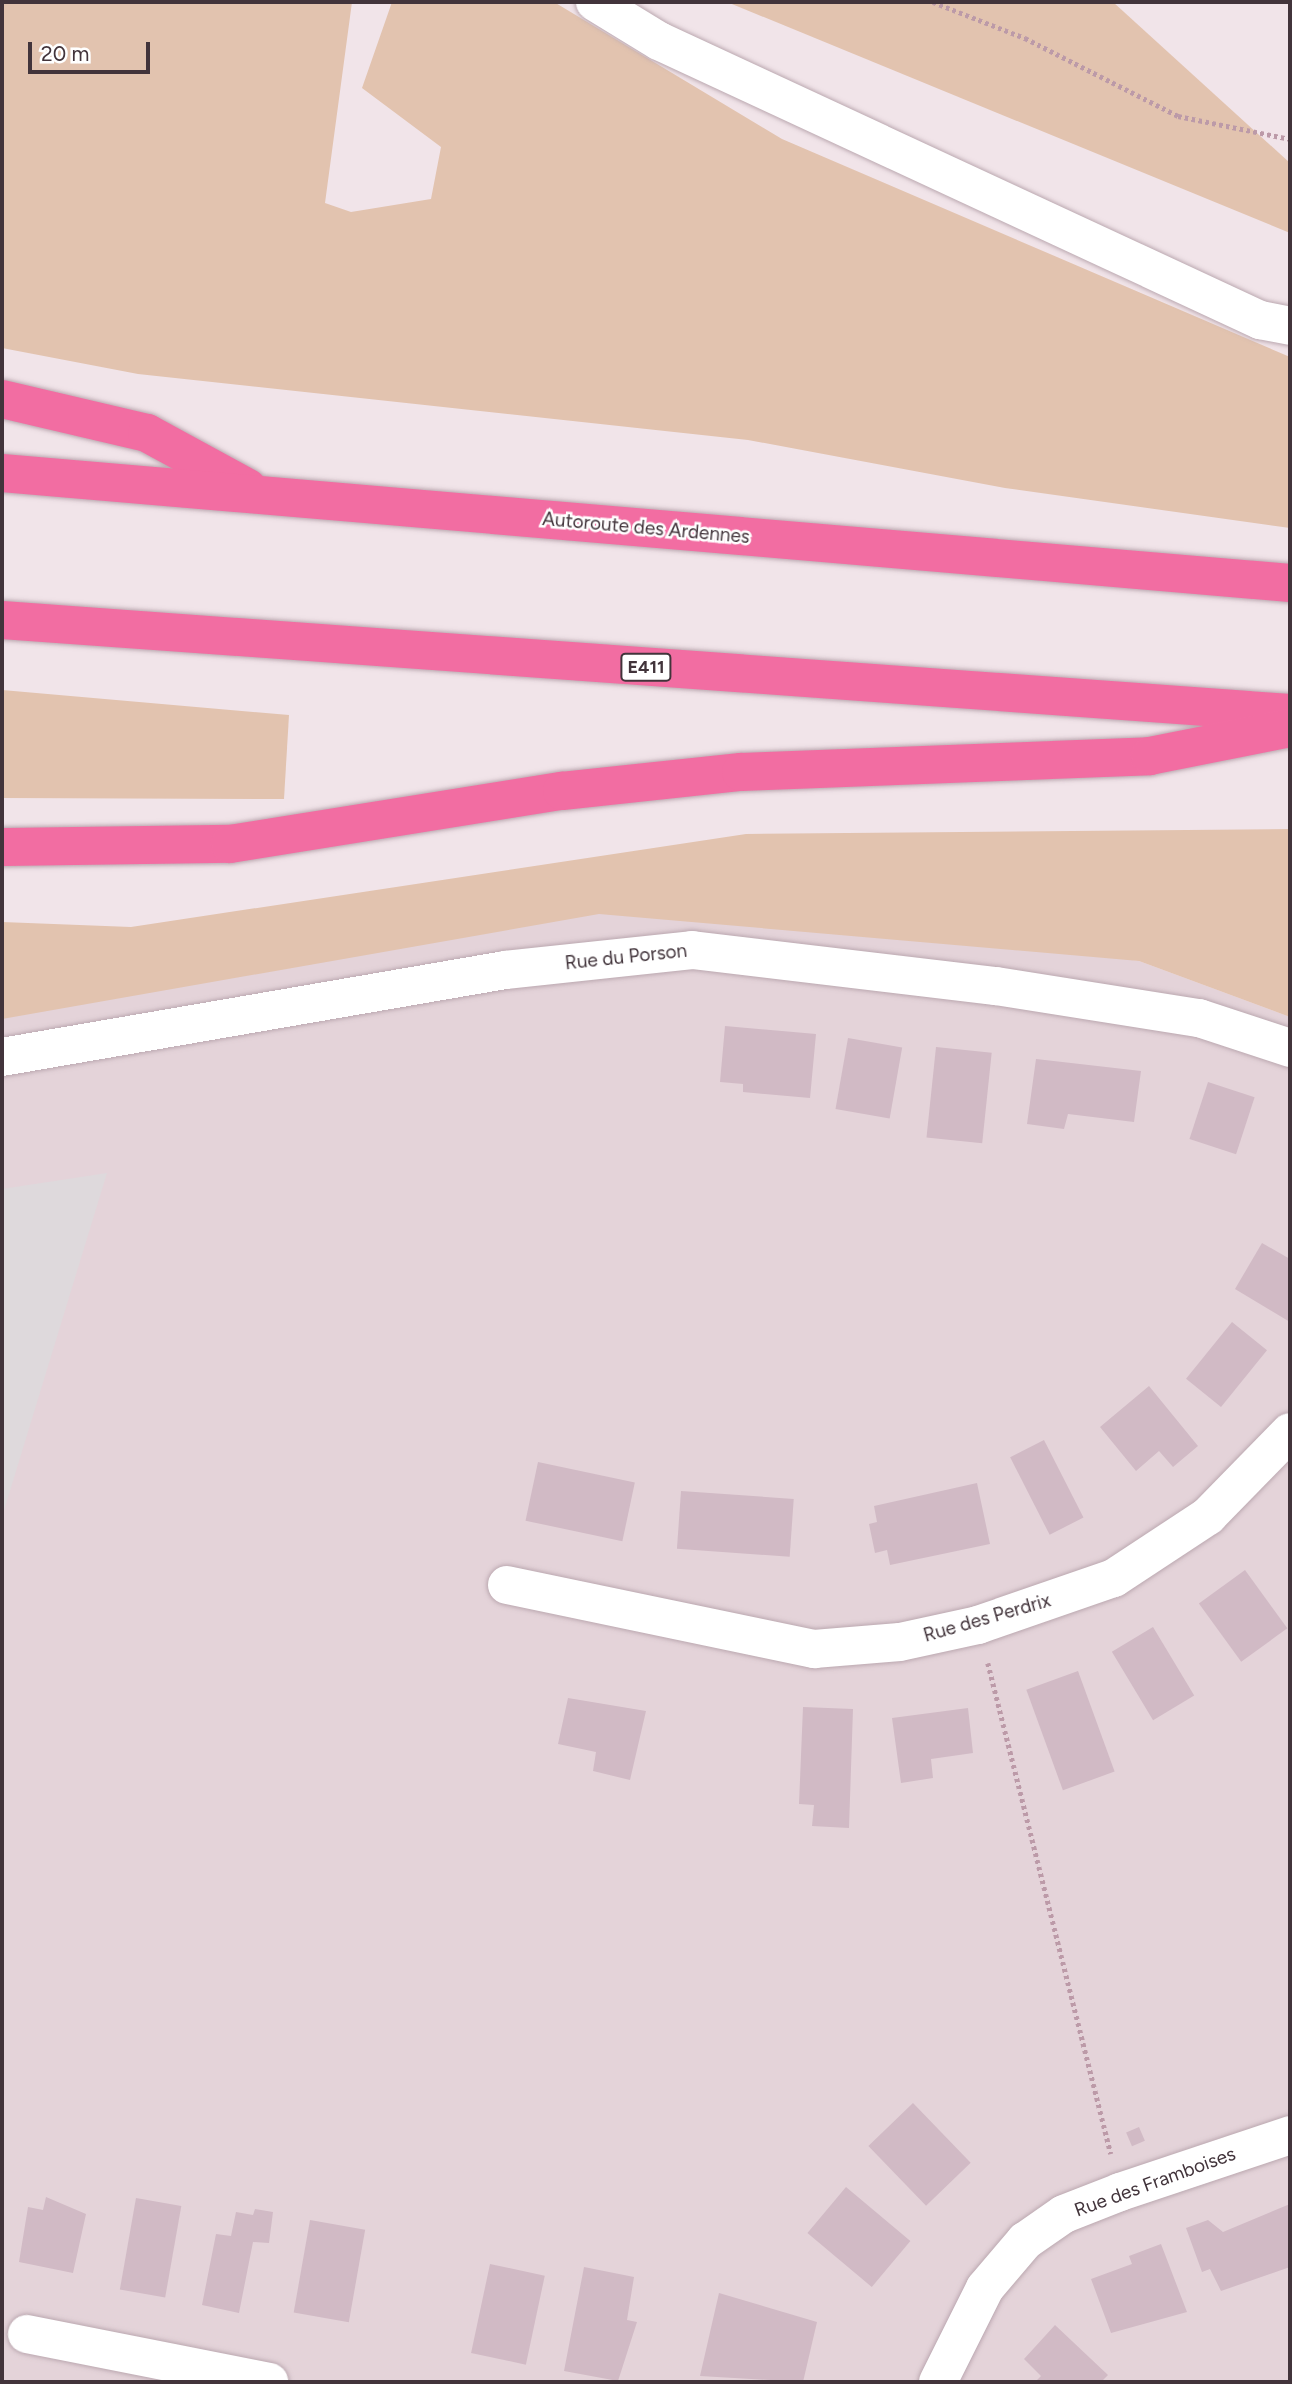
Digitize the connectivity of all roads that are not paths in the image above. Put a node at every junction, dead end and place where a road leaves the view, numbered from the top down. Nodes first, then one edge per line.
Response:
1 (595, 2) edge
2 (1290, 326) edge
3 (2, 399) edge
4 (2, 473) edge
5 (259, 494) junction
6 (1290, 583) edge
7 (2, 620) edge
8 (1290, 713) edge
9 (1290, 728) edge
10 (2, 847) edge
11 (1290, 1048) edge
12 (2, 1057) edge
13 (1290, 1432) edge
14 (508, 1586) dead end
15 (1290, 2135) edge
16 (27, 2334) dead end
17 (269, 2382) edge
18 (938, 2382) edge

1 - 2 street
3 - 5 highway
4 - 5 highway, Autoroute des Ardennes
5 - 6 highway, Autoroute des Ardennes
7 - 8 highway, E411
9 - 10 highway
11 - 12 street, Rue du Porson
13 - 14 street, Rue des Perdrix
15 - 18 street, Rue des Framboises
16 - 17 street

